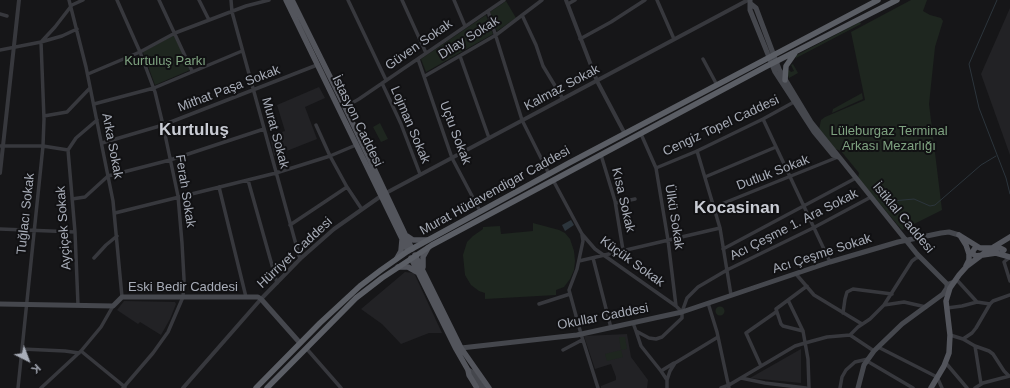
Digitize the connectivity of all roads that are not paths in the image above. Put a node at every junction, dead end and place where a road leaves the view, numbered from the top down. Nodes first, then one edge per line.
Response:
1 (19, 0) edge
2 (69, 0) edge
3 (83, 0) edge
4 (117, 0) edge
5 (159, 0) edge
6 (199, 0) edge
7 (231, 0) edge
8 (268, 0) edge
9 (286, 0) edge
10 (292, 0) edge
11 (348, 0) edge
12 (402, 0) edge
13 (454, 0) edge
14 (504, 0) edge
15 (542, 0) edge
16 (575, 0) edge
17 (645, 0) edge
18 (657, 0) edge
19 (878, 0) edge
20 (897, 0) edge
21 (750, 1) edge
22 (567, 2) edge
23 (72, 5) junction
24 (488, 11) junction
25 (232, 12) junction
26 (0, 14) edge
27 (522, 15) junction
28 (7, 16) dead end
29 (209, 20) junction
30 (465, 26) junction
31 (77, 29) junction
32 (175, 33) junction
33 (496, 35) junction
34 (580, 39) junction
35 (674, 39) junction
36 (41, 42) junction
37 (14, 46) junction
38 (0, 50) edge
39 (797, 50) junction
40 (242, 51) junction
41 (140, 52) junction
42 (426, 53) junction
43 (460, 56) junction
44 (418, 59) junction
45 (703, 59) dead end
46 (772, 59) junction
47 (320, 64) junction
48 (192, 72) junction
49 (88, 74) junction
50 (425, 76) junction
51 (386, 80) junction
52 (785, 80) junction
53 (597, 81) junction
54 (382, 83) junction
55 (717, 85) junction
56 (90, 88) junction
57 (154, 88) junction
58 (253, 90) junction
59 (563, 99) junction
60 (794, 102) junction
61 (94, 104) junction
62 (345, 106) junction
63 (339, 109) junction
64 (44, 116) junction
65 (763, 119) junction
66 (97, 120) junction
67 (522, 120) junction
68 (810, 123) junction
69 (163, 125) junction
70 (316, 125) dead end
71 (264, 129) junction
72 (625, 134) junction
73 (641, 134) junction
74 (489, 138) junction
75 (102, 143) junction
76 (358, 143) junction
77 (1, 146) edge
78 (43, 146) junction
79 (776, 147) junction
80 (68, 150) junction
81 (697, 151) junction
82 (601, 155) junction
83 (330, 156) junction
84 (838, 157) junction
85 (452, 158) junction
86 (170, 160) junction
87 (656, 168) junction
88 (0, 173) edge
89 (276, 173) junction
90 (420, 174) junction
91 (549, 174) junction
92 (108, 176) junction
93 (705, 177) junction
94 (790, 177) junction
95 (856, 178) junction
96 (248, 180) junction
97 (553, 180) junction
98 (219, 187) junction
99 (347, 187) junction
100 (383, 194) junction
101 (178, 196) junction
102 (871, 197) junction
103 (72, 199) junction
104 (635, 199) dead end
105 (616, 203) junction
106 (804, 206) junction
107 (714, 207) junction
108 (362, 208) junction
109 (480, 212) junction
110 (115, 213) junction
111 (290, 225) junction
112 (720, 228) junction
113 (813, 228) junction
114 (0, 229) edge
115 (34, 231) junction
116 (75, 232) junction
117 (582, 234) junction
118 (959, 235) junction
119 (117, 236) junction
120 (403, 236) junction
121 (913, 238) junction
122 (1006, 239) edge
123 (668, 240) junction
124 (906, 240) junction
125 (430, 243) junction
126 (910, 246) junction
127 (978, 247) junction
128 (991, 248) junction
129 (723, 249) junction
130 (410, 250) junction
131 (623, 250) junction
132 (1004, 250) junction
133 (604, 255) junction
134 (413, 256) junction
135 (980, 256) junction
136 (920, 257) junction
137 (1010, 257) edge
138 (94, 258) dead end
139 (397, 258) junction
140 (592, 258) junction
141 (300, 259) junction
142 (579, 261) junction
143 (830, 262) junction
144 (397, 267) junction
145 (727, 270) junction
146 (962, 271) junction
147 (421, 272) junction
148 (796, 274) junction
149 (955, 280) junction
150 (1010, 281) edge
151 (277, 282) junction
152 (947, 284) junction
153 (807, 286) junction
154 (745, 290) joint
155 (570, 294) junction
156 (892, 294) junction
157 (731, 295) junction
158 (1010, 295) edge
159 (122, 297) junction
160 (183, 297) junction
161 (246, 297) junction
162 (261, 299) junction
163 (937, 299) junction
164 (788, 300) junction
165 (977, 302) junction
166 (708, 303) junction
167 (0, 304) edge
168 (539, 304) dead end
169 (990, 304) junction
170 (27, 305) junction
171 (884, 305) junction
172 (946, 305) junction
173 (78, 306) junction
174 (113, 306) junction
175 (676, 306) junction
176 (926, 307) junction
177 (682, 312) junction
178 (776, 312) junction
179 (843, 312) junction
180 (633, 323) junction
181 (862, 324) junction
182 (611, 328) junction
183 (636, 331) junction
184 (803, 331) junction
185 (581, 334) junction
186 (850, 335) junction
187 (950, 335) junction
188 (718, 337) junction
189 (963, 339) junction
190 (582, 340) junction
191 (300, 343) junction
192 (805, 343) junction
193 (975, 346) junction
194 (878, 347) junction
195 (306, 348) junction
196 (22, 349) junction
197 (459, 349) junction
198 (563, 350) dead end
199 (874, 351) junction
200 (80, 352) junction
201 (868, 360) junction
202 (945, 362) junction
203 (675, 363) junction
204 (761, 366) junction
205 (468, 370) junction
206 (661, 371) junction
207 (938, 376) junction
208 (1010, 376) edge
209 (741, 378) junction
210 (667, 380) junction
211 (981, 384) junction
212 (765, 386) edge
213 (729, 387) edge
214 (18, 388) edge
215 (42, 388) edge
216 (124, 388) edge
217 (183, 388) edge
218 (256, 388) edge
219 (267, 388) edge
220 (340, 388) edge
221 (477, 388) edge
222 (483, 388) edge
223 (489, 388) edge
224 (598, 388) edge
225 (667, 388) edge
226 (721, 388) edge
227 (807, 388) edge
228 (840, 388) edge
229 (858, 388) edge
230 (913, 388) edge
231 (931, 388) edge
232 (942, 388) edge
233 (967, 388) edge
234 (975, 388) edge

1 - 37 street
2 - 23 street, Arka Sokak
3 - 23 street
4 - 41 street, Ferah Sokak
5 - 32 street
6 - 29 street
7 - 25 street, Murat Sokak
8 - 25 street
9 - 47 main road, İstasyon Caddesi
10 - 47 main road, İstasyon Caddesi
11 - 51 street
12 - 42 street
13 - 30 street
14 - 24 street, Güven Sokak
15 - 27 street, Dilay Sokak
16 - 22 street
17 - 34 street
18 - 35 street
19 - 46 highway
20 - 39 highway
21 - 35 street, Kalmaz Sokak
21 - 46 main road
22 - 34 street
23 - 31 street, Arka Sokak
23 - 36 street
24 - 30 street, Güven Sokak
24 - 33 street
25 - 29 street
25 - 40 street, Murat Sokak
26 - 28 street
27 - 33 street, Dilay Sokak
27 - 59 street
29 - 32 street
30 - 42 street, Güven Sokak
31 - 36 street
31 - 49 street, Arka Sokak
32 - 41 street
32 - 48 street
33 - 43 street, Dilay Sokak
33 - 67 street
34 - 53 street
35 - 53 street, Kalmaz Sokak
36 - 37 street
36 - 64 street, Tuğlacı Sokak
37 - 38 street
37 - 77 street
39 - 46 highway
39 - 52 highway
40 - 48 street
40 - 58 street, Murat Sokak
41 - 49 street
41 - 57 street, Ferah Sokak
42 - 44 street, Güven Sokak
43 - 50 street, Dilay Sokak
43 - 74 street
44 - 50 street, Uçtu Sokak
44 - 51 street, Güven Sokak
45 - 55 street
46 - 52 main road, İstiklal Caddesi
46 - 55 highway, Murat Hüdavendigar Caddesi
46 - 60 main road, İstiklal Caddesi
46 - 73 highway, Murat Hüdavendigar Caddesi
47 - 58 street, Mithat Paşa Sokak
47 - 62 main road, İstasyon Caddesi
47 - 63 main road, İstasyon Caddesi
48 - 57 street
49 - 56 street, Arka Sokak
50 - 85 street, Uçtu Sokak
51 - 54 street, Güven Sokak
52 - 68 main road, İstiklal Caddesi
53 - 59 street, Kalmaz Sokak
53 - 72 street
54 - 62 street, Güven Sokak
54 - 90 street, Lojman Sokak
55 - 72 highway, Murat Hüdavendigar Caddesi
56 - 61 street, Arka Sokak
56 - 64 street
57 - 61 street
57 - 69 street, Ferah Sokak
58 - 69 street, Mithat Paşa Sokak
58 - 71 street, Murat Sokak
59 - 67 street, Kalmaz Sokak
60 - 65 street, Cengiz Topel Caddesi
60 - 68 main road, İstiklal Caddesi
61 - 66 street, Arka Sokak
62 - 63 main road
62 - 76 main road, İstasyon Caddesi
63 - 76 main road, İstasyon Caddesi
64 - 78 street, Tuğlacı Sokak
65 - 79 street
65 - 81 street, Cengiz Topel Caddesi
66 - 75 street, Arka Sokak
66 - 80 street
67 - 74 street, Kalmaz Sokak
67 - 91 street
68 - 84 main road, İstiklal Caddesi
69 - 75 street, Mithat Paşa Sokak
69 - 86 street, Ferah Sokak
70 - 83 street
71 - 86 street
71 - 89 street, Murat Sokak
72 - 91 highway, Murat Hüdavendigar Caddesi
73 - 82 highway, Murat Hüdavendigar Caddesi
73 - 87 street, Ülkü Sokak
74 - 85 street, Kalmaz Sokak
75 - 92 street, Arka Sokak
76 - 83 street
76 - 100 main road, İstasyon Caddesi
77 - 78 street
77 - 88 street
78 - 80 street
78 - 115 street, Tuğlacı Sokak
79 - 93 street
79 - 94 street
80 - 103 street, Ayçiçek Sokak
81 - 87 street, Cengiz Topel Caddesi
81 - 93 street
82 - 97 highway, Murat Hüdavendigar Caddesi
82 - 105 street, Kısa Sokak
83 - 89 street
83 - 99 street
84 - 94 street, Dutluk Sokak
84 - 95 main road, İstiklal Caddesi
85 - 90 street, Kalmaz Sokak
85 - 109 street, Uçtu Sokak
86 - 92 street
86 - 101 street, Ferah Sokak
87 - 123 street, Ülkü Sokak
89 - 96 street
89 - 111 street, Murat Sokak
90 - 100 street, Kalmaz Sokak
91 - 109 highway, Murat Hüdavendigar Caddesi
92 - 103 street
92 - 110 street, Arka Sokak
93 - 107 street
94 - 106 street
94 - 107 street, Dutluk Sokak
95 - 102 main road, İstiklal Caddesi
95 - 106 street
96 - 98 street
96 - 151 street
97 - 117 street, Küçük Sokak
97 - 125 highway, Murat Hüdavendigar Caddesi
98 - 101 street
98 - 161 street
99 - 108 street
99 - 111 street
100 - 108 street, Hürriyet Caddesi
100 - 120 main road, İstasyon Caddesi
101 - 110 street
101 - 160 street, Ferah Sokak
102 - 113 street, Acı Çeşme 1. Ara Sokak
102 - 124 main road, İstiklal Caddesi
103 - 116 street, Ayçiçek Sokak
104 - 105 street
105 - 131 street, Kısa Sokak
106 - 113 street
106 - 129 street
107 - 112 street
108 - 141 street, Hürriyet Caddesi
109 - 125 highway, Murat Hüdavendigar Caddesi
110 - 119 street, Arka Sokak
111 - 141 street, Murat Sokak
112 - 123 street
112 - 129 street
113 - 143 street
113 - 145 street, Acı Çeşme 1. Ara Sokak
114 - 115 street
115 - 116 street
115 - 170 street, Tuğlacı Sokak
116 - 173 street, Ayçiçek Sokak
117 - 133 street, Küçük Sokak
117 - 142 street
118 - 121 main road, Acı Çeşme Sokak
118 - 127 main road
118 - 146 main road
119 - 138 street
119 - 159 street, Arka Sokak
120 - 125 main road
120 - 130 main road, İstasyon Caddesi
120 - 139 main road
121 - 124 main road, Acı Çeşme Sokak
121 - 126 main road
122 - 128 main road
122 - 132 main road
123 - 131 street
123 - 175 street, Ülkü Sokak
124 - 126 main road, İstiklal Caddesi
124 - 143 main road, Acı Çeşme Sokak
125 - 130 highway, Murat Hüdavendigar Caddesi
125 - 134 highway, Murat Hüdavendigar Caddesi
125 - 147 main road
126 - 136 main road, İstiklal Caddesi
127 - 128 main road
127 - 135 main road
128 - 132 main road
128 - 135 main road
129 - 145 street
130 - 134 highway
130 - 139 highway, Murat Hüdavendigar Caddesi
131 - 133 street
132 - 137 main road
133 - 140 street
133 - 175 street, Küçük Sokak
134 - 144 highway, Murat Hüdavendigar Caddesi
134 - 147 main road
135 - 137 main road
135 - 146 main road
136 - 152 main road, İstiklal Caddesi
136 - 156 street
137 - 150 street
139 - 191 highway, Murat Hüdavendigar Caddesi
140 - 142 street
140 - 182 street
141 - 151 street, Hürriyet Caddesi
142 - 155 street
143 - 148 main road, Acı Çeşme Sokak
144 - 147 main road
144 - 195 highway, Murat Hüdavendigar Caddesi
145 - 157 street
145 - 177 street, Acı Çeşme 1. Ara Sokak
146 - 149 main road
147 - 197 main road
148 - 153 street
148 - 154 main road, Acı Çeşme Sokak
149 - 152 main road
149 - 165 street
149 - 172 main road
151 - 162 street, Hürriyet Caddesi
152 - 163 main road
153 - 164 street
153 - 179 street
154 - 157 main road, Okullar Caddesi
155 - 168 street
155 - 185 street
156 - 171 street
156 - 179 street
157 - 166 main road, Okullar Caddesi
158 - 169 street
159 - 160 main road, Eski Bedir Caddesi
159 - 174 main road, Eski Bedir Caddesi
160 - 161 main road, Eski Bedir Caddesi
160 - 216 street
161 - 162 main road, Eski Bedir Caddesi
162 - 191 main road
162 - 217 street, Hürriyet Caddesi
163 - 172 main road
163 - 176 main road
164 - 178 street
164 - 184 street
165 - 169 street
165 - 172 street
166 - 177 main road, Okullar Caddesi
166 - 188 street
167 - 170 main road, Eski Bedir Caddesi
169 - 189 street
170 - 173 main road, Eski Bedir Caddesi
170 - 196 street, Tuğlacı Sokak
171 - 176 street
171 - 181 street
172 - 187 main road
173 - 174 main road, Eski Bedir Caddesi
174 - 200 street
175 - 177 street, Küçük Sokak
176 - 194 main road
177 - 180 main road, Okullar Caddesi
177 - 183 street, Acı Çeşme 1. Ara Sokak
178 - 184 street
178 - 204 street
179 - 181 street
180 - 182 main road, Okullar Caddesi
180 - 183 street
181 - 186 street
182 - 185 main road, Okullar Caddesi
183 - 206 street
184 - 192 street
185 - 190 street
185 - 197 main road, Okullar Caddesi
186 - 192 street
186 - 199 street
187 - 189 street
187 - 202 main road
188 - 203 street
188 - 213 street
189 - 193 street
190 - 198 street
190 - 224 street
191 - 218 highway, Murat Hüdavendigar Caddesi
192 - 204 street
192 - 227 street
193 - 208 street
193 - 211 street
194 - 199 main road
194 - 207 street
195 - 219 highway, Murat Hüdavendigar Caddesi
195 - 220 street
196 - 200 street
196 - 214 street, Tuğlacı Sokak
197 - 205 main road
197 - 223 main road
199 - 201 main road
200 - 215 street
200 - 216 street
201 - 228 street
201 - 229 main road
201 - 230 street
202 - 207 main road
202 - 233 street
203 - 206 street
203 - 210 street
204 - 209 street
205 - 221 main road
205 - 222 main road
206 - 210 street
207 - 231 main road
207 - 232 street
208 - 211 street
209 - 212 street
209 - 213 street
210 - 225 street
211 - 234 street
212 - 227 street
213 - 226 street

